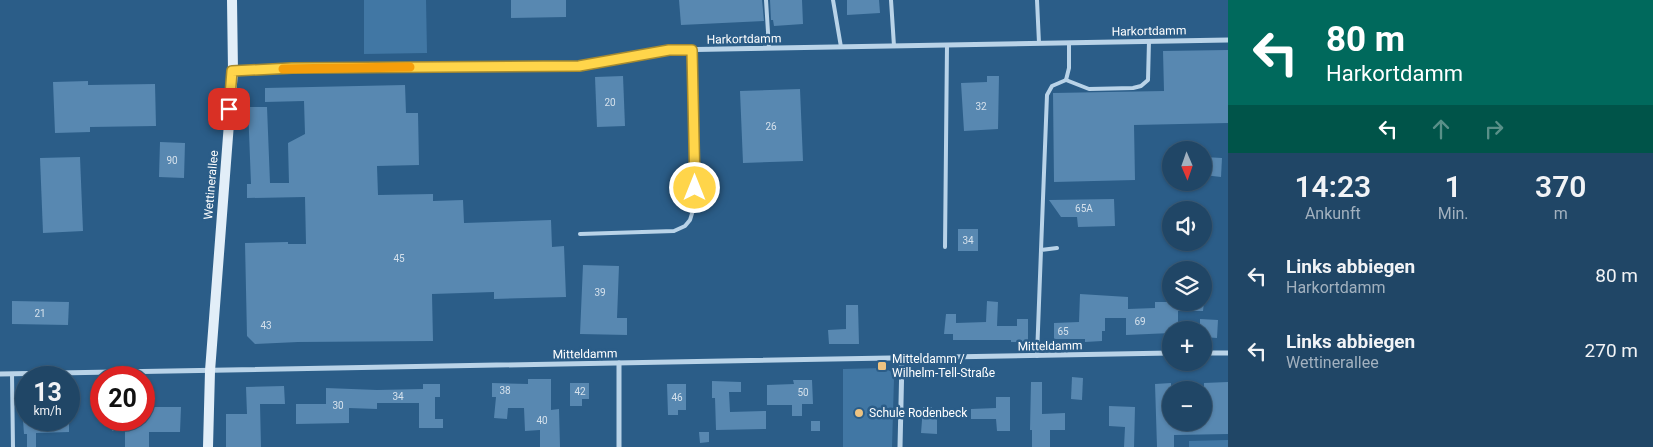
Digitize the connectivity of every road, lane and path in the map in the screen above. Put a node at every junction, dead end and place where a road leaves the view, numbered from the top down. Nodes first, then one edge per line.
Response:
1 (232, 0) edge
2 (766, 0) edge
3 (833, 0) edge
4 (891, 0) edge
5 (1037, 0) edge
6 (1228, 40) edge
7 (1149, 41) junction
8 (1039, 43) junction
9 (1069, 43) junction
10 (947, 45) junction
11 (894, 46) junction
12 (841, 47) junction
13 (769, 48) junction
14 (692, 50) junction
15 (232, 71) junction
16 (1066, 80) junction
17 (580, 234) dead end
18 (945, 247) dead end
19 (1057, 248) dead end
20 (1041, 250) junction
21 (1228, 352) edge
22 (1212, 353) edge
23 (1162, 354) edge
24 (1037, 356) junction
25 (902, 359) junction
26 (619, 363) junction
27 (210, 371) junction
28 (0, 374) edge
29 (12, 374) junction
30 (13, 447) edge
31 (208, 447) edge
32 (619, 447) edge
33 (900, 447) edge

1 - 15 street, Wettinerallee
2 - 13 lane
3 - 12 lane
4 - 11 lane
5 - 8 lane
6 - 7 street, Harkortdamm
7 - 9 street, Harkortdamm
7 - 16 lane
8 - 9 street, Harkortdamm
8 - 10 street, Harkortdamm
9 - 16 lane
10 - 11 street, Harkortdamm
10 - 18 lane
11 - 12 street, Harkortdamm
12 - 13 street, Harkortdamm
13 - 14 street, Harkortdamm
14 - 15 street, Harkortdamm
14 - 17 lane
15 - 27 street, Wettinerallee
16 - 20 lane
19 - 20 lane
20 - 24 lane
21 - 22 street
23 - 24 street, Mitteldamm
24 - 25 street, Mitteldamm
25 - 26 street, Mitteldamm
25 - 33 street
26 - 27 street, Mitteldamm
26 - 32 street
27 - 29 street, Mitteldamm
27 - 31 street, Wettinerallee
28 - 29 street, Mitteldamm
29 - 30 lane

